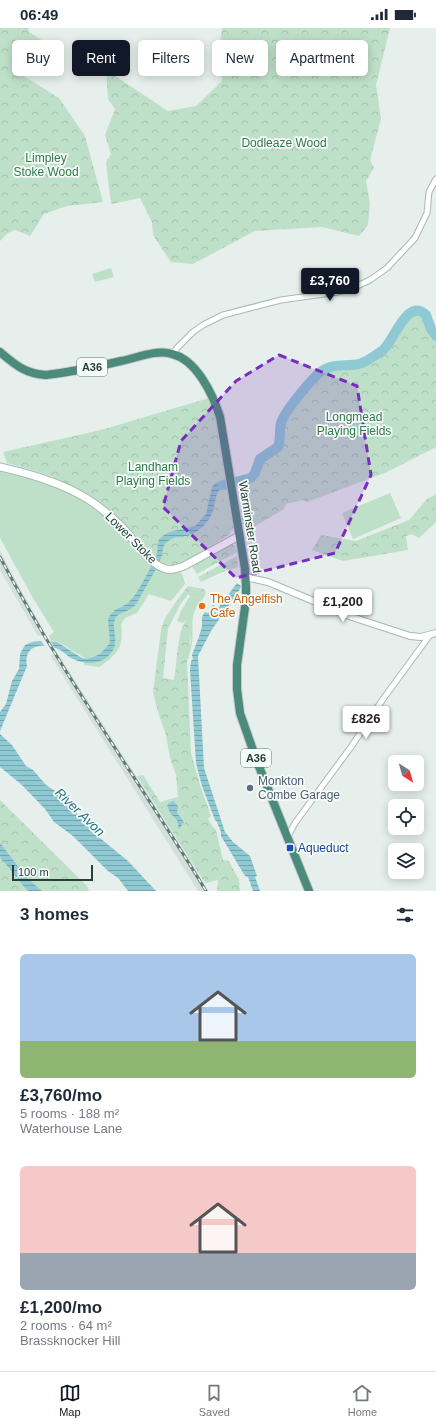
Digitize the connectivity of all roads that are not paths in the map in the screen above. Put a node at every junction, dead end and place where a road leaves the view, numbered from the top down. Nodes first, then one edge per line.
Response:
1 (436, 179) edge
2 (0, 352) edge
3 (173, 354) junction
4 (0, 467) edge
5 (239, 536) junction
6 (249, 578) junction
7 (433, 634) edge
8 (288, 836) junction
9 (309, 891) edge

1 - 3 street
2 - 3 highway, A36
3 - 5 highway, Warminster Road / A36
4 - 5 main road, Lower Stoke
5 - 6 highway, Warminster Road / A36
6 - 7 street
6 - 8 highway, Warminster Road / A36
7 - 8 street
8 - 9 highway, Warminster Road / A36

